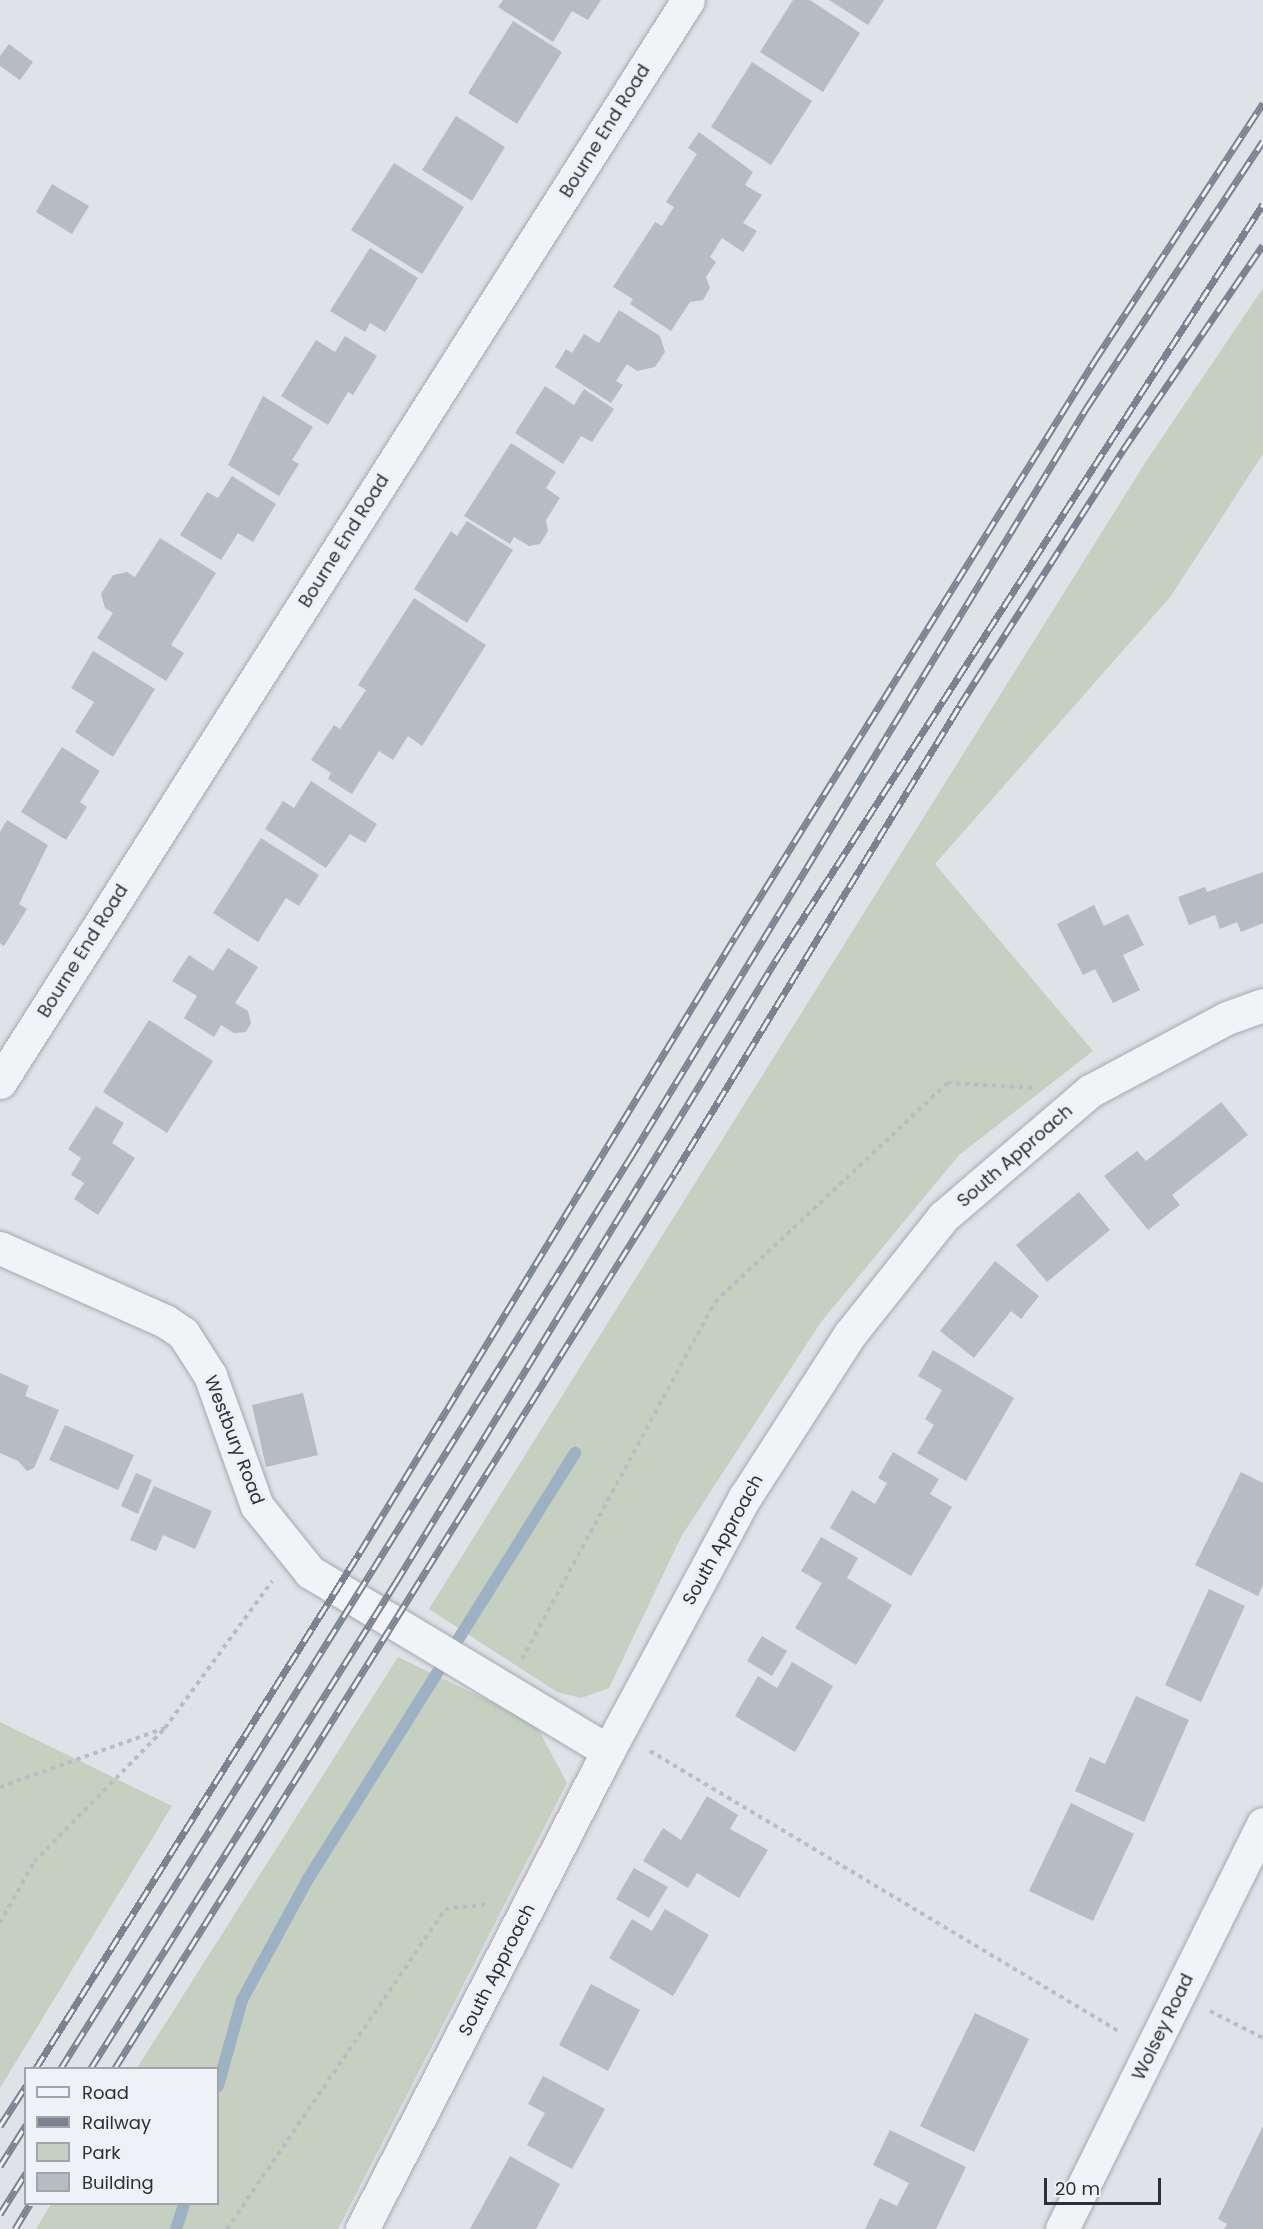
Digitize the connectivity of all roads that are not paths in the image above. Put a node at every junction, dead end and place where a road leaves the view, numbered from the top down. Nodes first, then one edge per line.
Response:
1 (688, 0) edge
2 (1263, 1005) edge
3 (0, 1082) edge
4 (0, 1248) edge
5 (608, 1751) junction
6 (1263, 1824) edge
7 (362, 2229) edge
8 (1062, 2229) edge

1 - 3 street, Bourne End Road
2 - 5 street, South Approach
4 - 5 street, Westbury Road
5 - 7 street, South Approach
6 - 8 street, Wolsey Road

